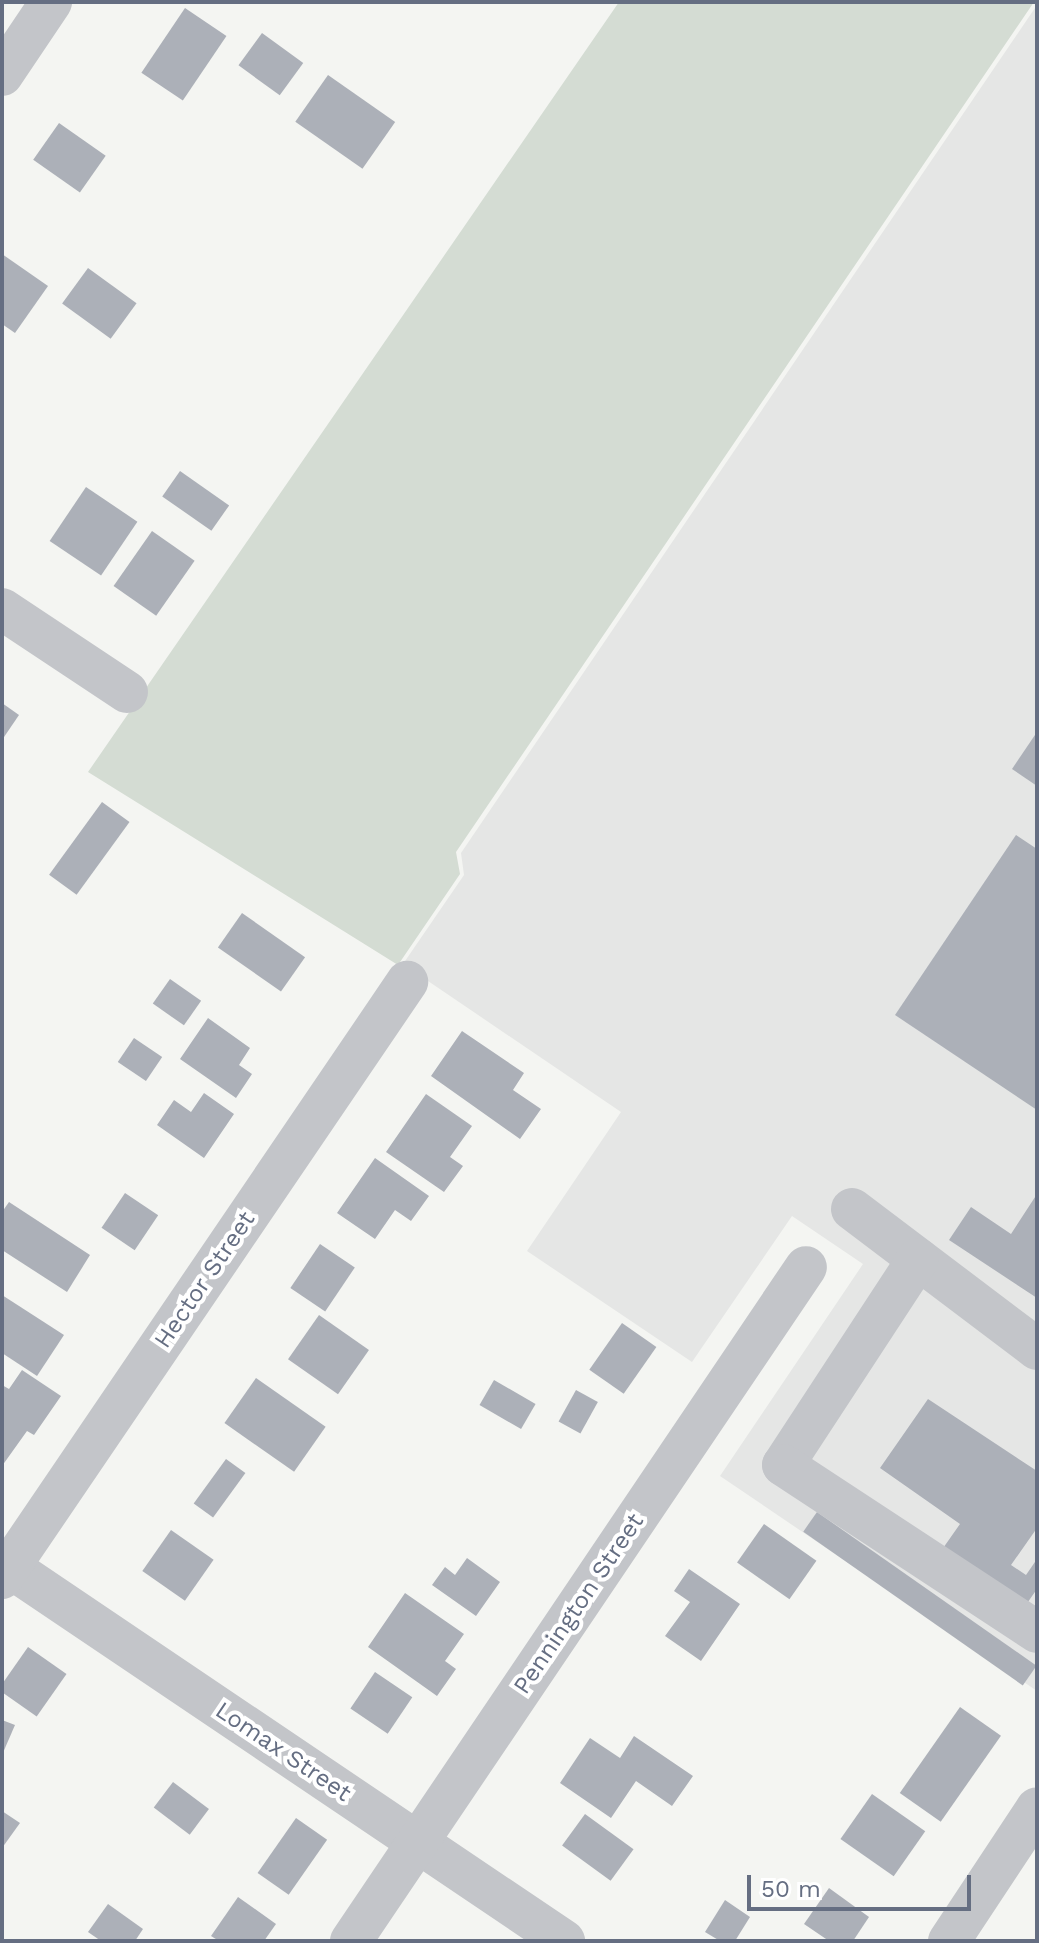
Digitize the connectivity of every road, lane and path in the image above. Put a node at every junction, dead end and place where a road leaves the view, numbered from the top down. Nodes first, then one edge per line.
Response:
1 (51, 2) edge
2 (2, 75) edge
3 (2, 609) edge
4 (127, 692) dead end
5 (407, 982) dead end
6 (852, 1209) dead end
7 (918, 1259) junction
8 (806, 1267) dead end
9 (1037, 1349) edge
10 (4, 1569) edge
11 (1037, 1632) edge
12 (1037, 1808) edge
13 (418, 1843) junction
14 (351, 1941) edge
15 (564, 1941) edge
16 (949, 1941) edge

1 - 2 street
3 - 4 street
5 - 10 street, Hector Street
6 - 7 street
7 - 9 street
7 - 11 street
8 - 13 street, Pennington Street
10 - 13 street, Lomax Street
12 - 16 street
13 - 14 street, Pennington Street
13 - 15 street, Lomax Street

